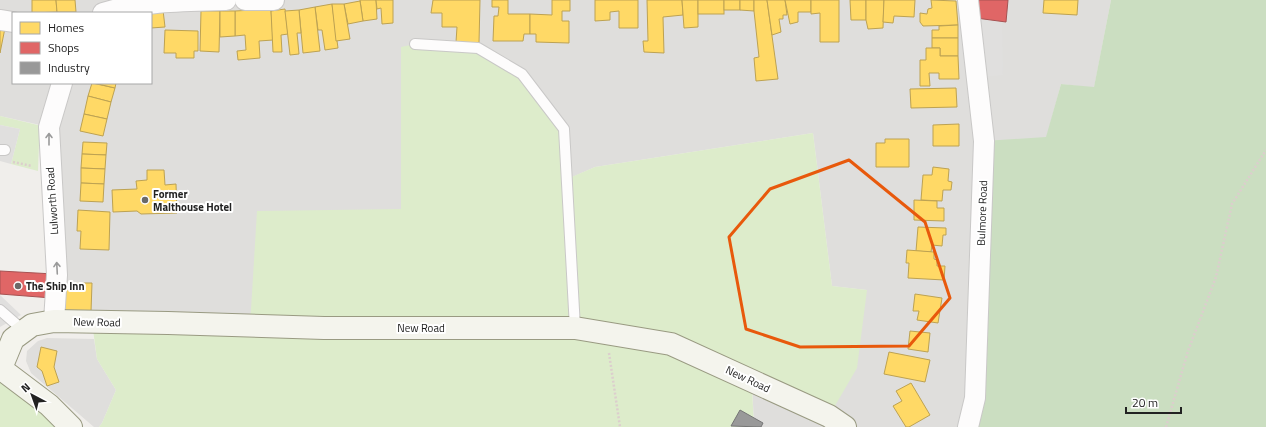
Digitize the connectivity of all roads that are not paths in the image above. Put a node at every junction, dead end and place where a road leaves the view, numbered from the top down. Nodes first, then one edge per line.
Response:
1 (226, 0) edge
2 (245, 0) edge
3 (274, 0) edge
4 (968, 0) edge
5 (106, 12) edge
6 (415, 44) dead end
7 (62, 84) edge
8 (0, 310) edge
9 (54, 321) junction
10 (576, 328) junction
11 (24, 331) junction
12 (0, 368) edge
13 (71, 427) edge
14 (845, 427) edge
15 (968, 427) edge

1 - 5 street
2 - 3 street
4 - 15 street, Bulmore Road
6 - 10 lane
9 -> 7 street, Lulworth Road
8 - 11 lane
9 - 10 main road, New Road
9 - 11 main road, New Road
10 - 14 main road, New Road
11 - 12 main road, New Road
12 - 13 main road

